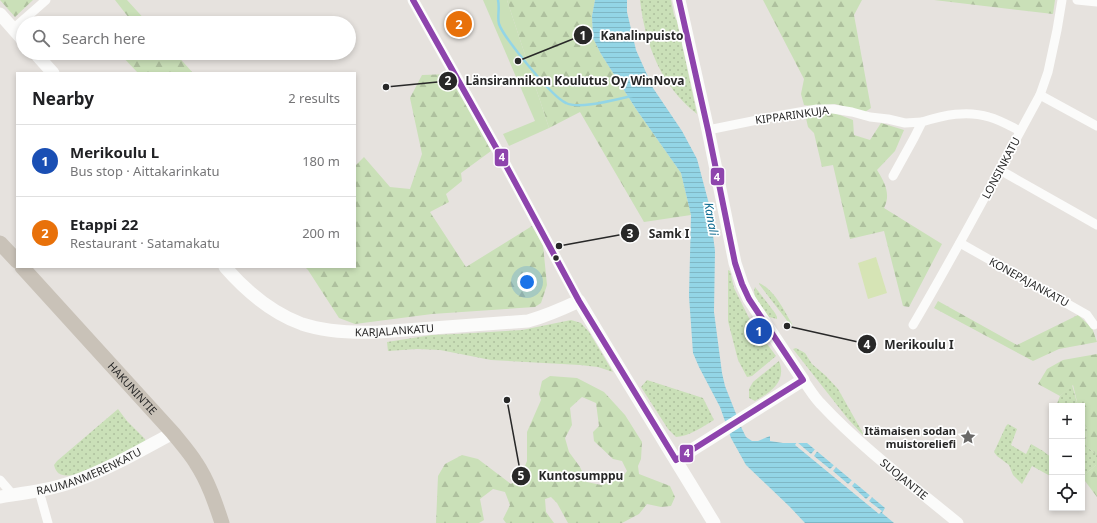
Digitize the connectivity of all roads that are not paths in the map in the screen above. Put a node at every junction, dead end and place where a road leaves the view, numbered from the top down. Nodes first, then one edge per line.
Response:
1 (46, 0) edge
2 (413, 0) edge
3 (679, 0) edge
4 (1062, 0) edge
5 (1077, 0) edge
6 (1097, 2) edge
7 (0, 14) edge
8 (28, 16) edge
9 (16, 26) edge
10 (13, 29) junction
11 (16, 32) edge
12 (41, 60) edge
13 (52, 72) edge
14 (1040, 94) junction
15 (922, 122) junction
16 (1097, 126) edge
17 (708, 130) junction
18 (1020, 131) junction
19 (1000, 170) junction
20 (893, 176) dead end
21 (1097, 225) edge
22 (0, 243) edge
23 (960, 243) junction
24 (16, 260) edge
25 (23, 268) edge
26 (226, 268) edge
27 (579, 300) junction
28 (913, 325) dead end
29 (1094, 325) dead end
30 (803, 380) junction
31 (174, 433) junction
32 (676, 460) junction
33 (0, 480) edge
34 (39, 491) junction
35 (6, 496) edge
36 (48, 523) edge
37 (222, 523) edge
38 (714, 523) edge
39 (958, 523) edge

1 - 8 street
2 - 27 street
3 - 17 main road
4 - 14 street, LONSINKATU
5 - 6 street
7 - 10 main road
9 - 10 street
10 - 11 main road
12 - 13 main road
14 - 16 street
14 - 18 street, LONSINKATU
15 - 17 street, KIPPARINKUJA
15 - 18 street, KIPPARINKUJA
15 - 20 street
17 - 30 main road
18 - 19 street, LONSINKATU
19 - 21 street
19 - 23 street, LONSINKATU
22 - 24 highway
23 - 28 street, LONSINKATU
23 - 29 street, KONEPAJANKATU
25 - 31 highway, HAKUNINTIE
26 - 27 main road, KARJALANKATU
27 - 32 main road
30 - 32 main road
30 - 39 street, SUOJANTIE
31 - 34 main road, RAUMANMERENKATU
31 - 37 highway, HAKUNINTIE
32 - 38 main road
33 - 35 street
34 - 35 main road, RAUMANMERENKATU
34 - 36 street

